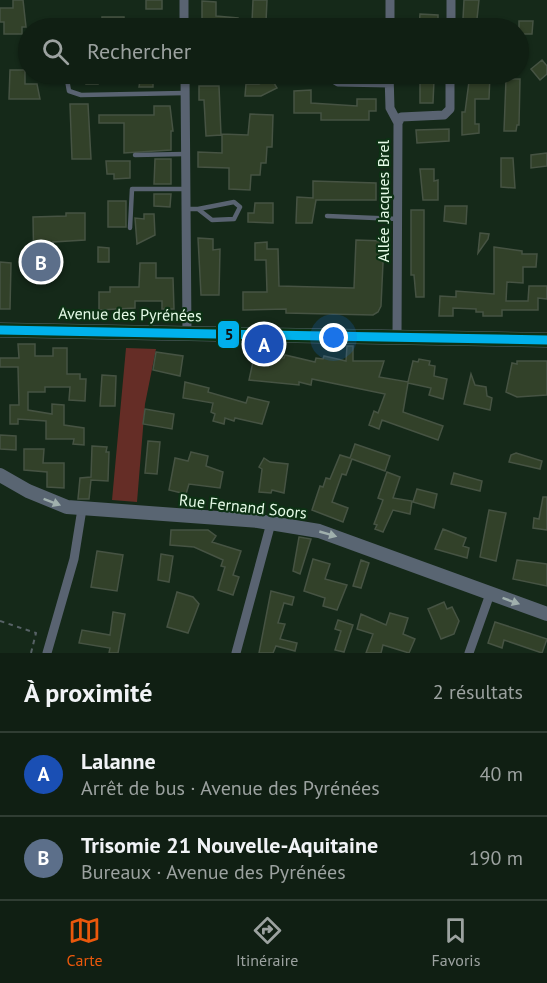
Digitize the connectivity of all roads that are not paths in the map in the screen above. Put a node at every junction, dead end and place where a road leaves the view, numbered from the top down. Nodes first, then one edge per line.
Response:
1 (184, 0) edge
2 (390, 0) edge
3 (451, 0) edge
4 (184, 18) edge
5 (390, 18) edge
6 (451, 18) edge
7 (68, 84) edge
8 (185, 84) edge
9 (389, 84) edge
10 (450, 84) edge
11 (185, 93) junction
12 (398, 123) junction
13 (185, 154) junction
14 (135, 155) dead end
15 (186, 189) junction
16 (186, 209) junction
17 (198, 209) junction
18 (327, 216) dead end
19 (399, 219) junction
20 (130, 228) dead end
21 (0, 330) edge
22 (187, 333) junction
23 (397, 337) junction
24 (547, 340) edge
25 (0, 475) edge
26 (82, 509) junction
27 (272, 523) junction
28 (490, 594) junction
29 (547, 614) edge
30 (47, 653) edge
31 (236, 653) edge
32 (469, 653) edge

1 - 4 street
2 - 5 street
3 - 6 street
7 - 11 lane
8 - 11 street
9 - 12 street
10 - 12 street, Allée Jacques Brel
11 - 13 street
12 - 19 street, Allée Jacques Brel
13 - 14 lane
13 - 15 street
15 - 16 street
15 - 20 lane
16 - 17 lane
16 - 22 street
17 - 17 lane
18 - 19 lane
19 - 23 street, Allée Jacques Brel
21 - 22 main road, Avenue des Pyrénées
22 - 23 main road, Avenue des Pyrénées
23 - 24 main road, Avenue des Pyrénées
25 -> 26 street, Rue Fernand Soors
26 - 27 street, Rue Fernand Soors
26 - 30 street
27 -> 28 street, Rue Fernand Soors
27 - 31 street
28 -> 29 street, Rue Fernand Soors
28 - 32 street

